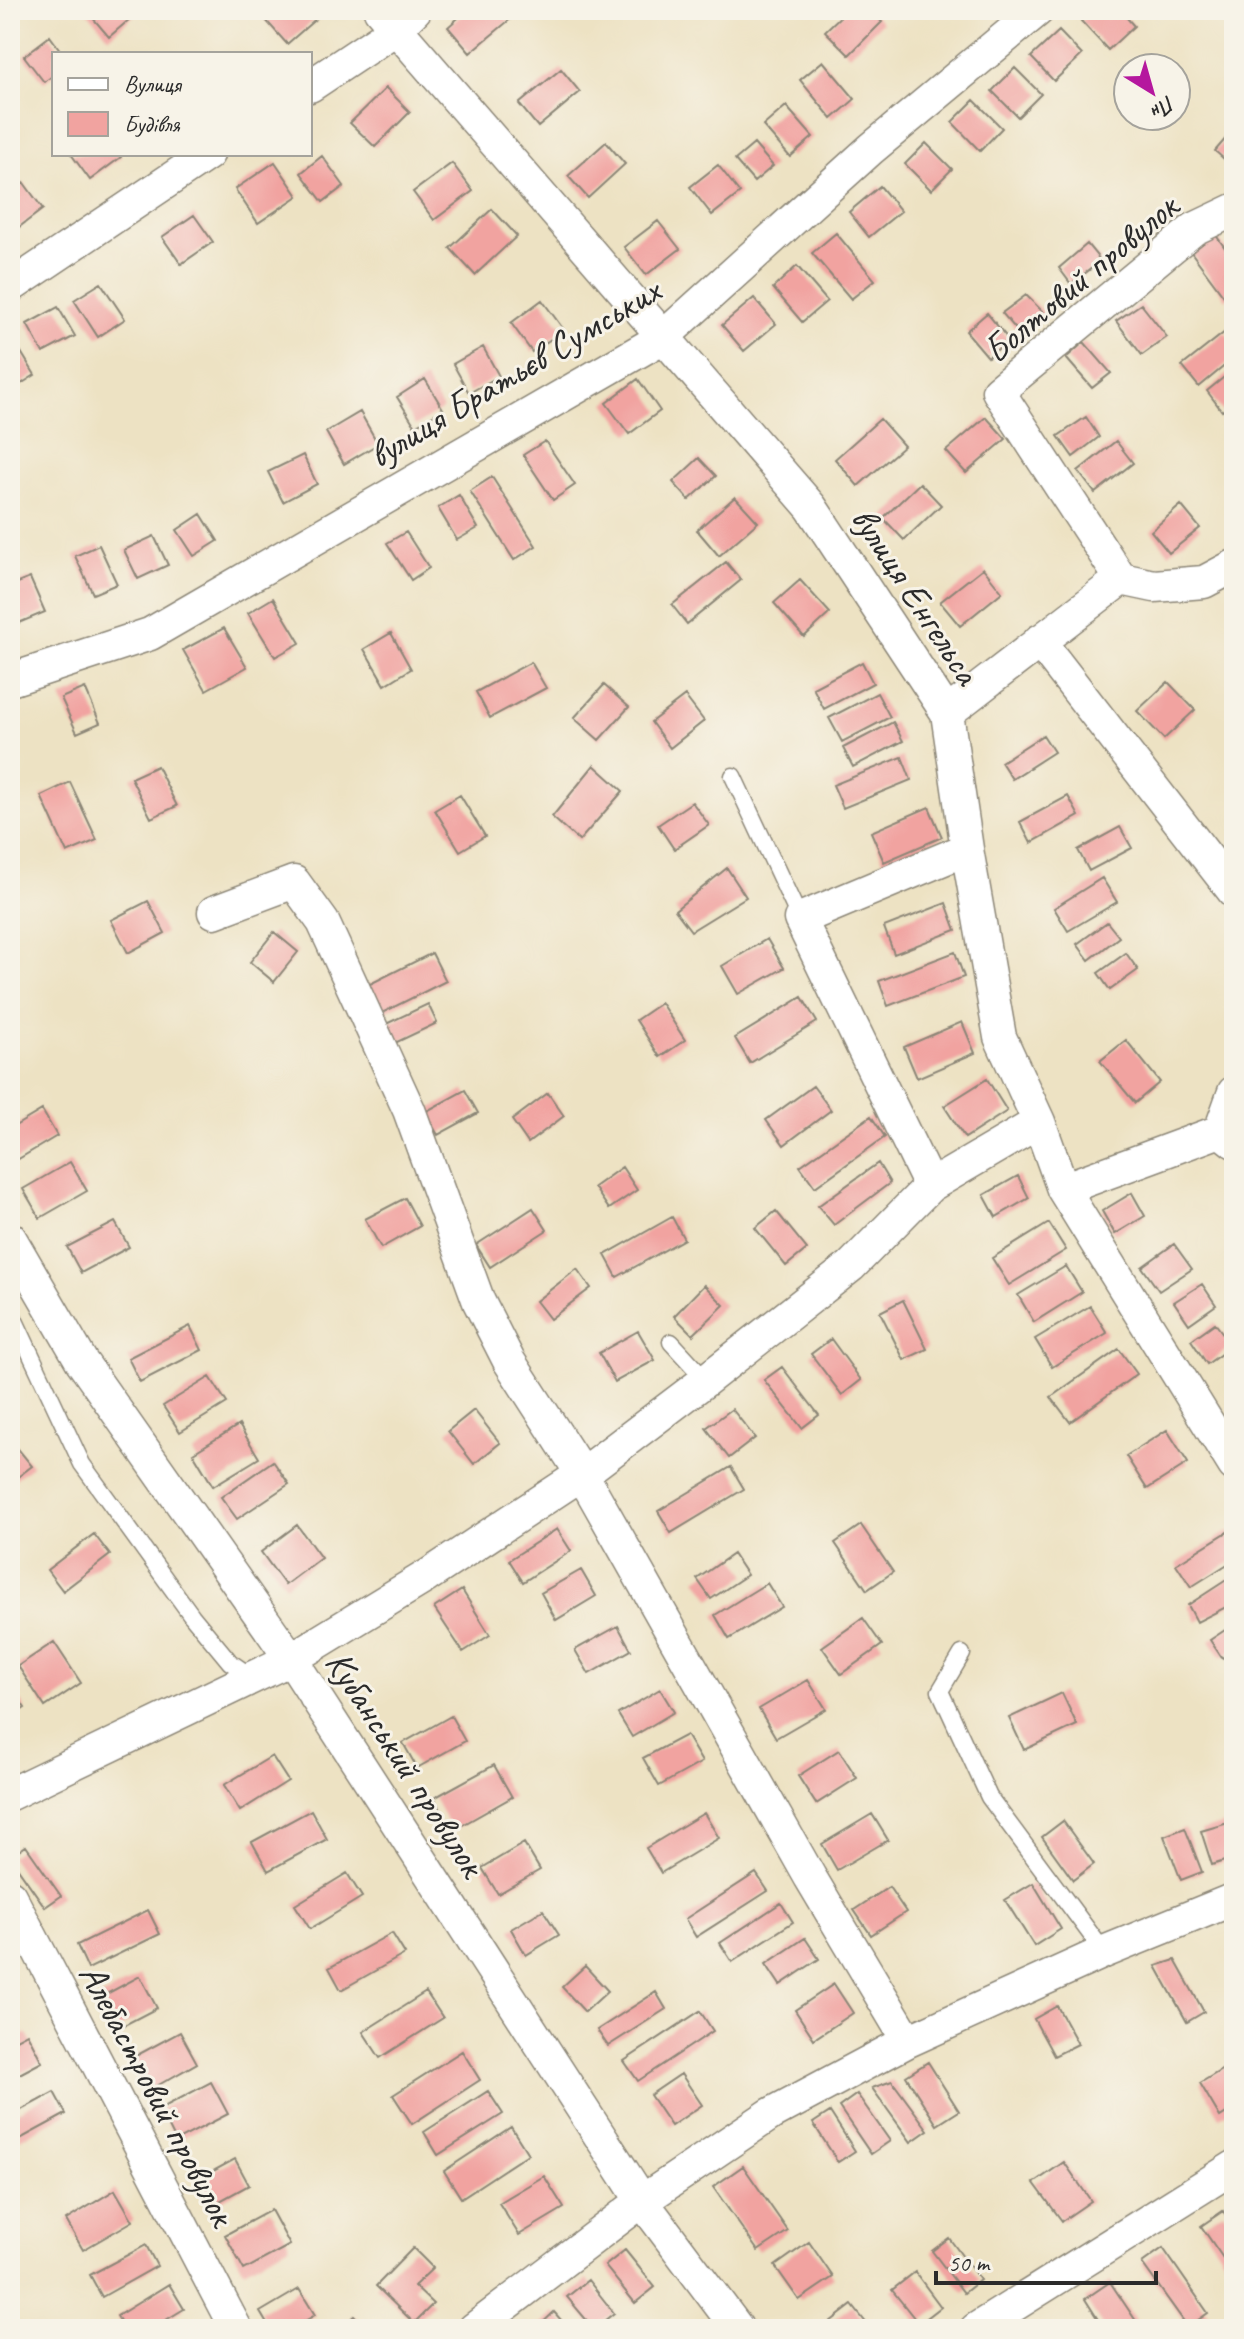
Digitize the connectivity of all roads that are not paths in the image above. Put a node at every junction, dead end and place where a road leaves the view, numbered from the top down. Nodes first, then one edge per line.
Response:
1 (1038, 10) edge
2 (397, 16) edge
3 (312, 84) edge
4 (205, 156) edge
5 (1234, 210) edge
6 (10, 287) edge
7 (662, 338) junction
8 (1234, 566) edge
9 (1121, 579) junction
10 (1039, 641) junction
11 (10, 680) edge
12 (947, 713) junction
13 (733, 776) dead end
14 (967, 849) junction
15 (1234, 892) edge
16 (214, 912) dead end
17 (800, 919) junction
18 (1234, 1092) edge
19 (1039, 1122) junction
20 (1227, 1136) edge
21 (930, 1186) junction
22 (1063, 1189) junction
23 (10, 1238) edge
24 (10, 1310) edge
25 (671, 1342) dead end
26 (706, 1380) junction
27 (1234, 1465) edge
28 (582, 1474) junction
29 (962, 1654) dead end
30 (291, 1659) junction
31 (253, 1678) junction
32 (10, 1794) edge
33 (10, 1896) edge
34 (1234, 1899) edge
35 (1104, 1952) junction
36 (908, 2041) junction
37 (1234, 2167) edge
38 (642, 2201) junction
39 (236, 2329) edge
40 (474, 2329) edge
41 (738, 2329) edge
42 (976, 2329) edge

1 - 7 street, вулиця Братьєв Сумських
2 - 3 street
2 - 7 street, вулиця Енгельса
4 - 6 street
5 - 9 street, Болтовий провулок
7 - 11 street, вулиця Братьєв Сумських
7 - 12 street, вулиця Енгельса
8 - 9 street
9 - 10 street
10 - 12 street
10 - 15 street
12 - 14 street, вулиця Енгельса
13 - 17 lane
14 - 17 street
14 - 19 street, вулиця Енгельса
16 - 28 street
17 - 21 street
18 - 20 street
19 - 21 street
19 - 22 street, вулиця Енгельса
20 - 22 street
21 - 26 street
22 - 27 street, вулиця Енгельса
23 - 30 street, Кубанський провулок
24 - 31 lane
25 - 26 lane
26 - 28 street
28 - 30 street
28 - 36 street
29 - 35 lane
30 - 31 street
30 - 38 street, Кубанський провулок
31 - 32 street
33 - 39 street, Алебастровий провулок
34 - 35 street
35 - 36 street
36 - 38 street
37 - 42 street
38 - 40 street
38 - 41 street, Кубанський провулок

